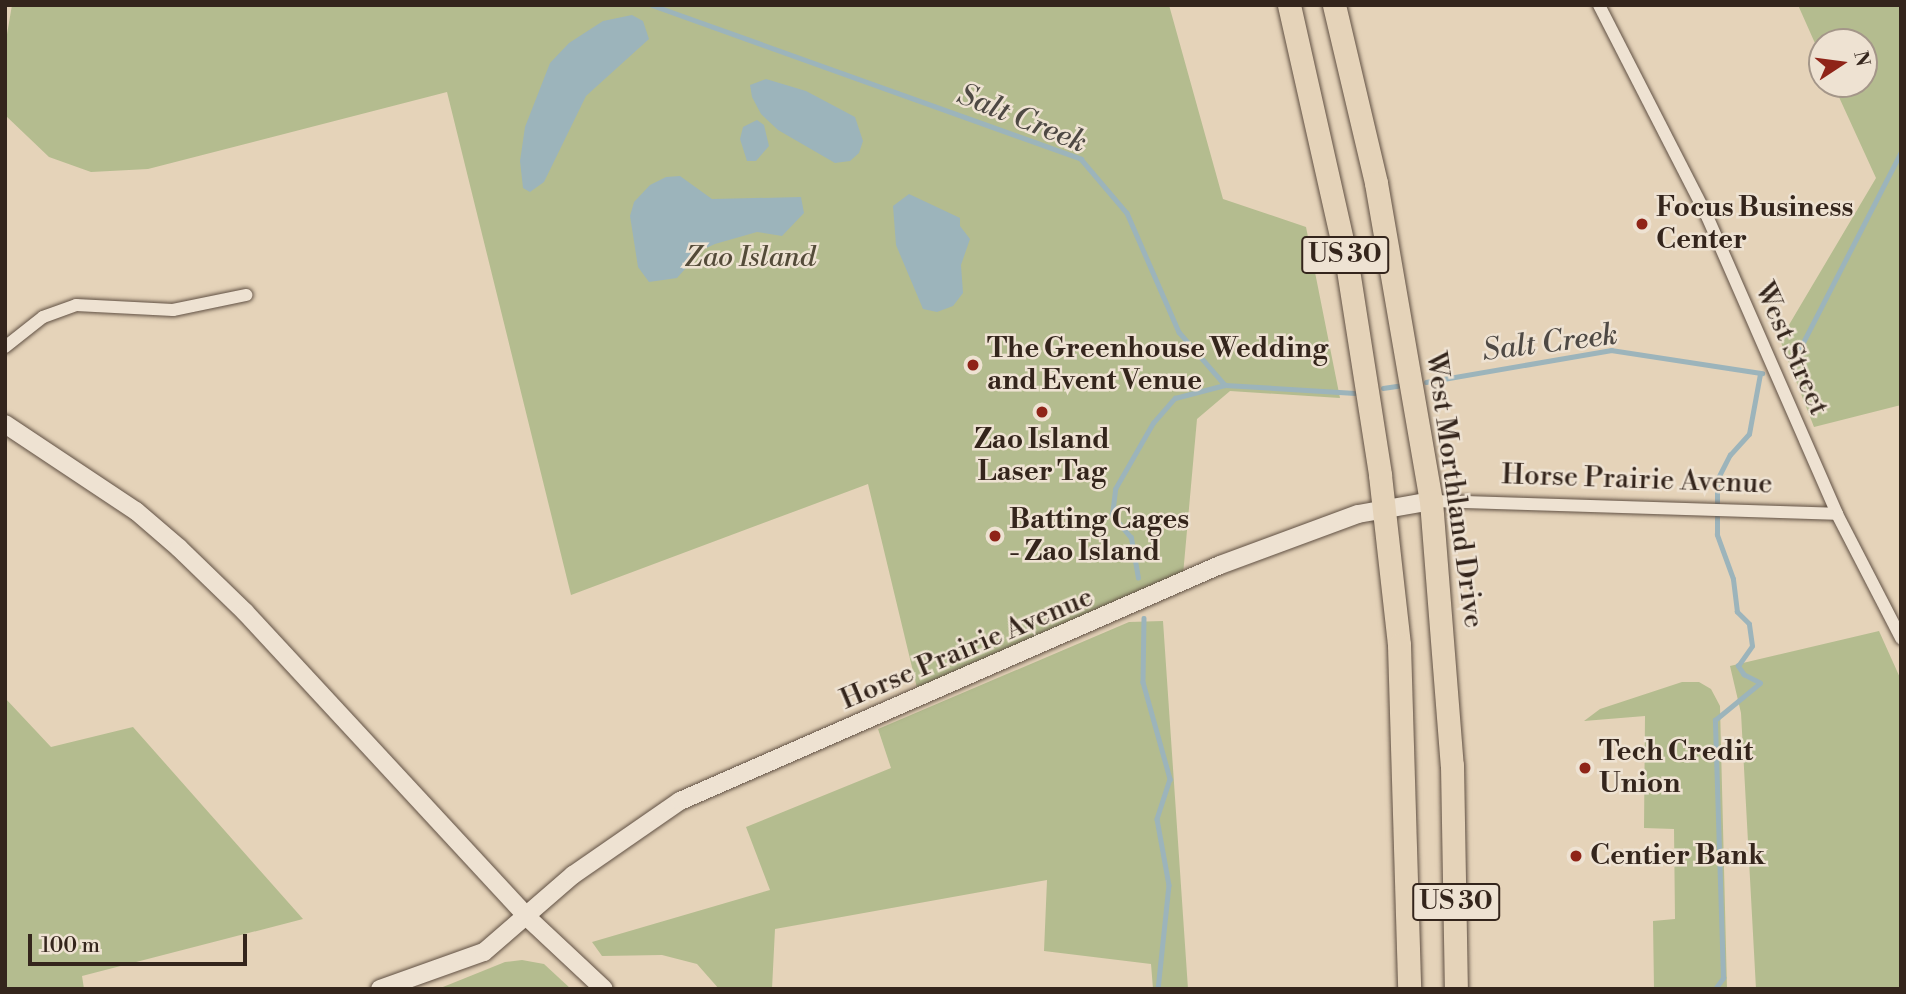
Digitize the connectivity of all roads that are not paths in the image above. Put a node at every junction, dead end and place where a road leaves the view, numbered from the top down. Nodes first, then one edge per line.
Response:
1 (1289, 5) edge
2 (1334, 5) edge
3 (1598, 5) edge
4 (246, 295) dead end
5 (5, 347) edge
6 (5, 424) edge
7 (1431, 500) junction
8 (1384, 508) junction
9 (1837, 514) junction
10 (1901, 638) edge
11 (527, 917) junction
12 (380, 989) edge
13 (604, 989) edge
14 (1409, 989) edge
15 (1456, 989) edge

1 - 8 highway, US 30
2 - 7 highway, West Morthland Drive / US 30
3 - 9 street, West Street
4 - 5 street
6 - 11 street
7 - 8 street, Horse Prairie Avenue
7 - 9 street, Horse Prairie Avenue
7 - 15 highway, West Morthland Drive / US 30
8 - 11 street, Horse Prairie Avenue
8 - 14 highway, US 30
9 - 10 street, West Street
11 - 12 street, Horse Prairie Avenue
11 - 13 street

